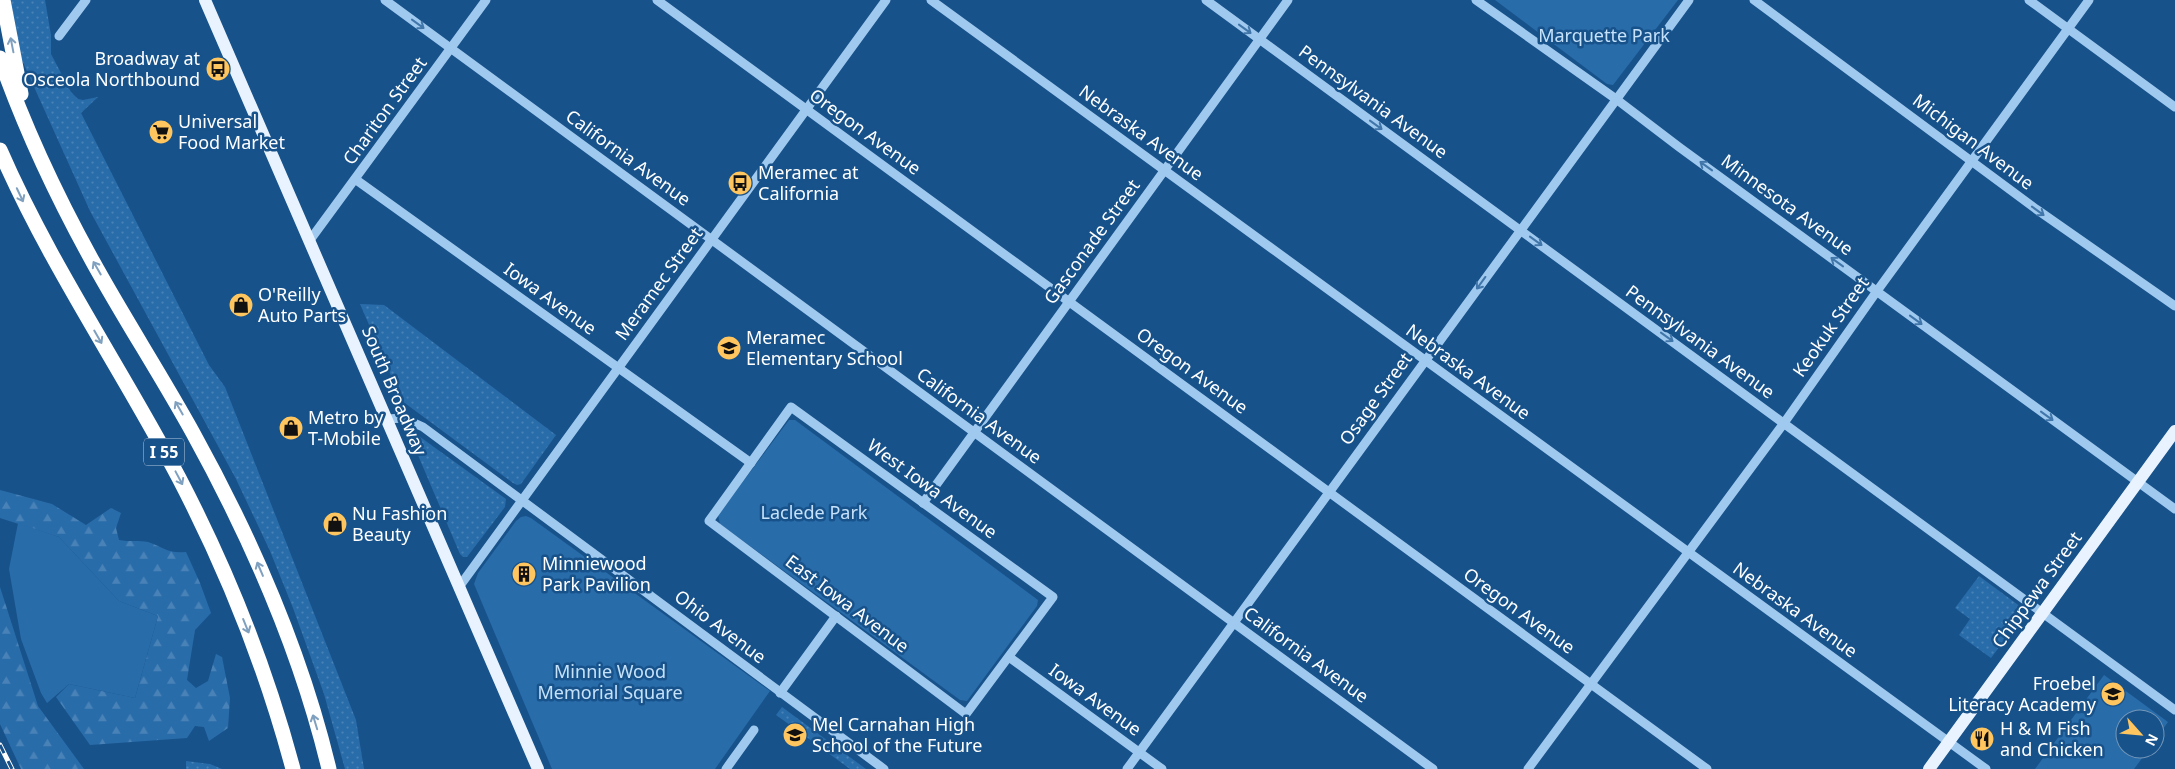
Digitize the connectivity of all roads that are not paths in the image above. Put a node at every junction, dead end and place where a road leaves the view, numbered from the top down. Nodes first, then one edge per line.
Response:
1 (3, 0) edge
2 (86, 0) edge
3 (206, 0) edge
4 (385, 0) edge
5 (486, 0) edge
6 (657, 0) edge
7 (886, 0) edge
8 (931, 0) edge
9 (1206, 0) edge
10 (1288, 0) edge
11 (1476, 0) edge
12 (1689, 0) edge
13 (1754, 0) edge
14 (2028, 0) edge
15 (2090, 0) edge
16 (2068, 29) junction
17 (59, 36) dead end
18 (1260, 39) junction
19 (451, 48) junction
20 (0, 58) edge
21 (1616, 99) junction
22 (2175, 107) edge
23 (806, 109) junction
24 (27, 128) junction
25 (0, 150) edge
26 (1971, 160) junction
27 (1164, 170) junction
28 (355, 179) junction
29 (1520, 230) junction
30 (310, 240) junction
31 (712, 240) junction
32 (1877, 291) junction
33 (1069, 302) junction
34 (2175, 306) edge
35 (1424, 360) junction
36 (618, 368) junction
37 (386, 419) junction
38 (1784, 423) junction
39 (2175, 431) edge
40 (974, 432) junction
41 (751, 463) junction
42 (2138, 482) junction
43 (1330, 492) junction
44 (523, 500) junction
45 (923, 503) junction
46 (2175, 509) edge
47 (1688, 553) junction
48 (459, 587) junction
49 (2042, 612) junction
50 (836, 616) junction
51 (1234, 622) junction
52 (1009, 656) junction
53 (1591, 684) junction
54 (780, 693) junction
55 (2175, 710) edge
56 (754, 730) dead end
57 (1948, 742) junction
58 (1139, 752) junction
59 (293, 769) edge
60 (329, 769) edge
61 (538, 769) edge
62 (726, 769) edge
63 (884, 769) edge
64 (1127, 769) edge
65 (1162, 769) edge
66 (1433, 769) edge
67 (1528, 769) edge
68 (1707, 769) edge
69 (1929, 769) edge
70 (1986, 769) edge

24 -> 1 highway
2 - 17 street
3 - 30 main road, South Broadway
4 -> 19 street, California Avenue
5 - 19 street, Chariton Street
6 - 23 street, Oregon Avenue
7 - 23 street, Meramec Street
8 - 27 street, Nebraska Avenue
9 -> 18 street, Pennsylvania Avenue
10 - 18 street, Gasconade Street
11 - 21 street, Minnesota Avenue
12 - 21 street, Osage Street
13 - 26 street, Michigan Avenue
14 - 16 street
15 - 16 street, Keokuk Street
16 - 22 street
16 - 26 street, Keokuk Street
18 - 27 street, Gasconade Street
18 -> 29 street, Pennsylvania Avenue
19 - 28 street, Chariton Street
19 - 31 street, California Avenue
20 - 24 highway, I 55
21 - 29 street, Osage Street
32 -> 21 street, Minnesota Avenue
23 - 31 street, Meramec Street
23 - 33 street, Oregon Avenue
60 -> 24 highway, I 55
25 -> 59 highway, I 55
26 - 32 street, Keokuk Street
26 -> 34 street, Michigan Avenue
27 - 33 street, Gasconade Street
27 - 35 street, Nebraska Avenue
28 - 30 street, Chariton Street
28 - 36 street, Iowa Avenue
29 -> 35 street, Osage Street
29 -> 38 street, Pennsylvania Avenue
30 - 37 main road, South Broadway
31 - 36 street, Meramec Street
31 - 40 street, California Avenue
32 - 38 street, Keokuk Street
32 -> 42 street, Minnesota Avenue
33 - 40 street, Gasconade Street
33 - 43 street, Oregon Avenue
35 - 43 street, Osage Street
35 - 47 street, Nebraska Avenue
36 - 41 street, Iowa Avenue
36 - 44 street, Meramec Street
37 - 44 street, Ohio Avenue
37 - 48 main road, South Broadway
38 - 47 street, Keokuk Street
38 - 49 street, Pennsylvania Avenue
39 - 42 main road, Chippewa Street
40 - 45 street, Gasconade Street
40 - 51 street, California Avenue
41 - 45 street, West Iowa Avenue
41 - 50 street, East Iowa Avenue
42 - 46 street, Minnesota Avenue
42 - 49 main road, Chippewa Street
43 - 51 street, Osage Street
43 - 53 street, Oregon Avenue
44 - 48 street, Meramec Street
44 - 54 street, Ohio Avenue
45 - 52 street, West Iowa Avenue
47 - 53 street, Keokuk Street
47 - 57 street, Nebraska Avenue
48 - 61 main road, South Broadway
49 - 55 street, Pennsylvania Avenue
49 - 57 main road, Chippewa Street
50 - 52 street, East Iowa Avenue
50 - 54 street
51 - 58 street, Osage Street
51 - 66 street, California Avenue
52 - 58 street, Iowa Avenue
53 - 67 street, Keokuk Street
53 - 68 street, Oregon Avenue
54 - 63 street, Ohio Avenue
56 - 62 street
57 - 69 main road, Chippewa Street
57 - 70 street, Nebraska Avenue
58 - 64 street, Osage Street
58 - 65 street, Iowa Avenue

